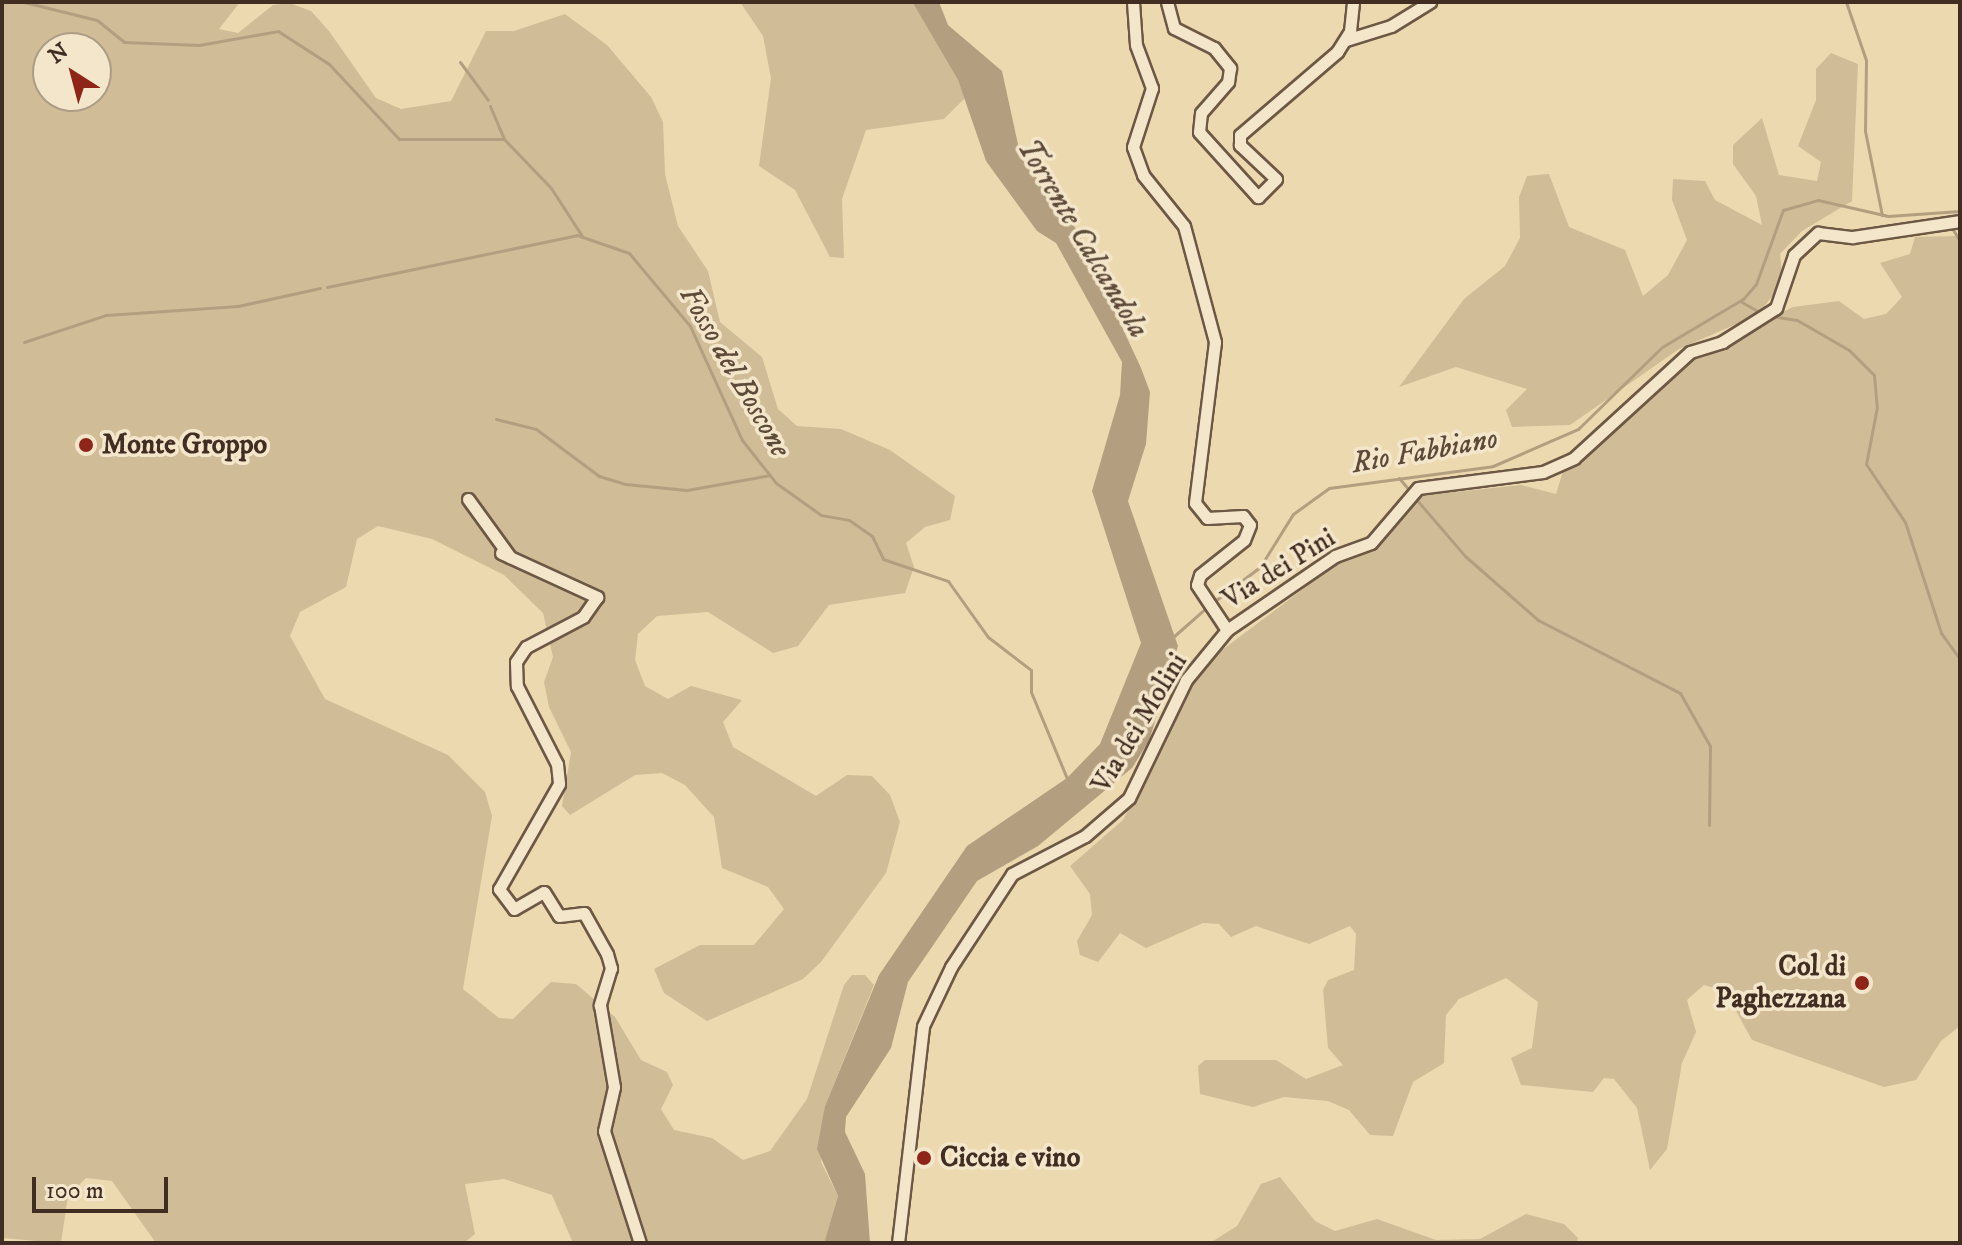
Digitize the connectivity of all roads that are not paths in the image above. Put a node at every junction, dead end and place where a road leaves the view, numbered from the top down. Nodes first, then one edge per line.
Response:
1 (1133, 2) edge
2 (1167, 2) edge
3 (1353, 2) edge
4 (1430, 2) edge
5 (1346, 40) junction
6 (1960, 221) edge
7 (468, 499) dead end
8 (1226, 628) junction
9 (640, 1243) edge
10 (898, 1243) edge

1 - 8 street, Via dei Pini
2 - 5 street
3 - 5 street
4 - 5 street
6 - 8 street, Via dei Pini
7 - 9 street
8 - 10 street, Via dei Molini

